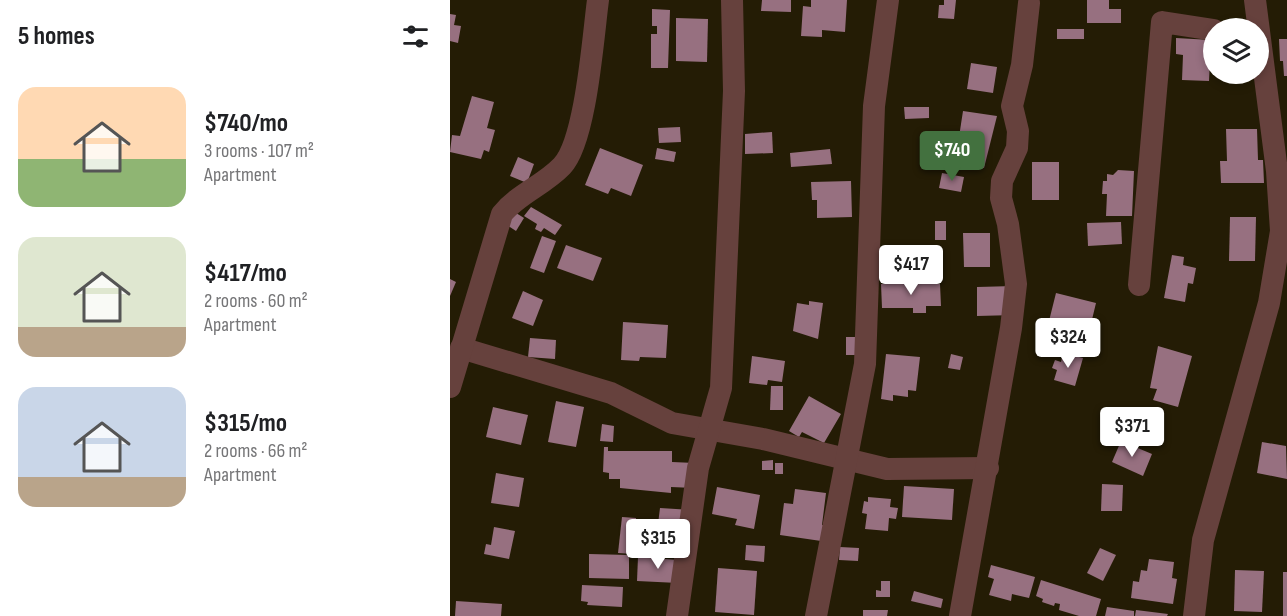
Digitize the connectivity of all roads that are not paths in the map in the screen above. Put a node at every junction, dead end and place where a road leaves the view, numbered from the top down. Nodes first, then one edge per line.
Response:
1 (598, 0) edge
2 (732, 0) edge
3 (888, 0) edge
4 (1255, 0) edge
5 (1029, 3) dead end
6 (1257, 18) edge
7 (1203, 28) edge
8 (1269, 81) edge
9 (1279, 125) edge
10 (1139, 285) dead end
11 (461, 348) junction
12 (450, 387) edge
13 (709, 428) junction
14 (847, 459) junction
15 (988, 468) junction
16 (677, 616) edge
17 (816, 616) edge
18 (960, 616) edge
19 (1194, 616) edge

1 - 11 street
2 - 13 street
3 - 14 street
4 - 6 street
5 - 15 street
7 - 10 street
8 - 9 street
9 - 19 street
11 - 12 street
11 - 13 street
13 - 14 street
13 - 16 street
14 - 15 street
14 - 17 street
15 - 18 street

